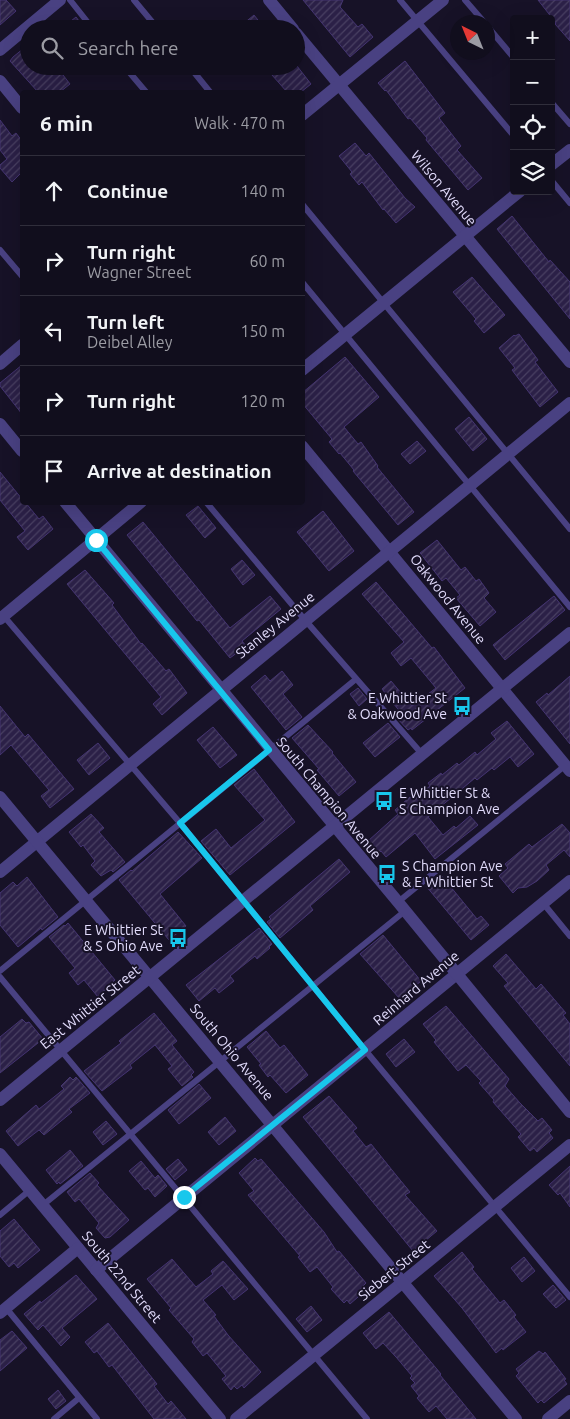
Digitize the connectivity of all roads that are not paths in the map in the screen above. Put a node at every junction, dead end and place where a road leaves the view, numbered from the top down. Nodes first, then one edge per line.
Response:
1 (60, 0) edge
2 (70, 0) edge
3 (134, 0) edge
4 (269, 0) edge
5 (400, 0) edge
6 (442, 0) edge
7 (465, 0) edge
8 (478, 15) edge
9 (36, 20) edge
10 (86, 20) edge
11 (151, 20) edge
12 (286, 20) edge
13 (417, 21) junction
14 (20, 33) edge
15 (495, 35) edge
16 (305, 44) edge
17 (0, 50) edge
18 (510, 53) edge
19 (132, 75) edge
20 (196, 75) edge
21 (0, 81) edge
22 (339, 85) junction
23 (144, 90) edge
24 (208, 90) edge
25 (554, 105) edge
26 (20, 106) edge
27 (305, 113) edge
28 (570, 124) edge
29 (510, 131) edge
30 (570, 150) edge
31 (555, 162) edge
32 (555, 185) edge
33 (515, 195) edge
34 (570, 203) edge
35 (305, 208) edge
36 (465, 236) junction
37 (0, 250) edge
38 (20, 274) edge
39 (305, 286) edge
40 (384, 303) junction
41 (346, 334) junction
42 (20, 347) edge
43 (570, 362) edge
44 (0, 364) edge
45 (305, 368) edge
46 (570, 403) edge
47 (0, 424) edge
48 (20, 449) edge
49 (305, 450) edge
50 (508, 454) junction
51 (470, 485) junction
52 (67, 505) edge
53 (137, 505) edge
54 (209, 505) edge
55 (570, 530) edge
56 (96, 540) junction
57 (389, 552) junction
58 (570, 607) edge
59 (1, 615) edge
60 (305, 620) junction
61 (570, 633) edge
62 (356, 678) junction
63 (220, 689) junction
64 (502, 689) junction
65 (269, 750) junction
66 (422, 754) junction
67 (129, 765) junction
68 (568, 766) edge
69 (0, 797) edge
70 (180, 823) junction
71 (334, 826) junction
72 (37, 841) junction
73 (0, 872) edge
74 (570, 881) edge
75 (86, 900) junction
76 (243, 901) junction
77 (543, 903) junction
78 (401, 907) junction
79 (570, 936) edge
80 (0, 971) edge
81 (457, 974) junction
82 (0, 977) edge
83 (150, 977) junction
84 (314, 986) junction
85 (365, 1050) junction
86 (60, 1051) junction
87 (220, 1062) junction
88 (0, 1100) edge
89 (570, 1112) edge
90 (273, 1124) junction
91 (130, 1133) junction
92 (570, 1145) edge
93 (0, 1154) edge
94 (30, 1190) junction
95 (184, 1197) junction
96 (43, 1206) junction
97 (495, 1206) junction
98 (0, 1215) edge
99 (78, 1248) junction
100 (96, 1270) junction
101 (403, 1282) junction
102 (570, 1297) edge
103 (3, 1310) edge
104 (312, 1355) junction
105 (79, 1398) junction
106 (570, 1401) edge
107 (54, 1419) edge
108 (97, 1419) edge
109 (220, 1419) edge
110 (236, 1419) edge
111 (367, 1419) edge
112 (516, 1419) edge
113 (548, 1419) edge

1 - 9 street
2 - 10 lane
3 - 11 lane
4 - 12 street
5 - 13 lane
6 - 13 street
7 - 8 lane
13 - 22 street
13 - 29 lane
14 - 17 street
15 - 18 lane
16 - 22 street, Wilson Avenue
19 - 23 lane
20 - 24 lane
21 - 26 street
22 - 27 street
22 - 36 street, Wilson Avenue
25 - 28 lane
30 - 31 street
32 - 34 lane
33 - 36 street
35 - 40 lane
36 - 40 street
36 - 43 street, Wilson Avenue
37 - 38 lane
39 - 41 lane
40 - 41 street
40 - 50 lane
41 - 45 street
41 - 51 lane
42 - 44 street
46 - 50 street, Stanley Avenue
47 - 48 street
49 - 57 street, Oakwood Avenue
50 - 51 street, Stanley Avenue
50 - 55 lane
51 - 57 street, Stanley Avenue
51 - 58 lane
52 - 56 street, South Champion Avenue
53 - 56 street
54 - 60 lane
56 - 59 street
56 - 63 street, South Champion Avenue
57 - 60 street, Stanley Avenue
57 - 64 street, Oakwood Avenue
59 - 67 lane
60 - 62 lane
60 - 63 street, Stanley Avenue
61 - 64 street, East Whittier Street
62 - 65 lane
62 - 66 lane
63 - 65 street, South Champion Avenue
63 - 67 street, Stanley Avenue
64 - 66 street, East Whittier Street
64 - 68 street, Oakwood Avenue
65 - 70 lane
65 - 71 street, South Champion Avenue
66 - 71 street, East Whittier Street
67 - 70 lane
67 - 72 street, Stanley Avenue
68 - 78 lane
69 - 72 street, South Ohio Avenue
70 - 75 lane
70 - 76 lane
71 - 76 street, East Whittier Street
71 - 78 street, South Champion Avenue
72 - 73 street, Stanley Avenue
72 - 75 street, South Ohio Avenue
74 - 77 street, Reinhard Avenue
75 - 80 lane
75 - 83 street, South Ohio Avenue
76 - 83 street, East Whittier Street
76 - 84 lane
77 - 79 lane
77 - 81 street, Reinhard Avenue
78 - 81 street, South Champion Avenue
78 - 84 lane
81 - 85 street, Reinhard Avenue
81 - 89 street, South Champion Avenue
82 - 86 lane
83 - 86 street, East Whittier Street
83 - 87 street, South Ohio Avenue
84 - 85 lane
84 - 87 lane
85 - 90 street, Reinhard Avenue
85 - 97 lane
86 - 88 street, East Whittier Street
86 - 91 lane
87 - 90 street, South Ohio Avenue
87 - 91 lane
90 - 95 street, Reinhard Avenue
90 - 101 street, South Ohio Avenue
91 - 95 lane
91 - 96 lane
92 - 97 street, Siebert Street
93 - 94 street, South 22nd Street
94 - 96 street, South 22nd Street
94 - 98 lane
95 - 100 street, Reinhard Avenue
95 - 104 lane
96 - 99 street, South 22nd Street
97 - 101 street, Siebert Street
97 - 102 lane
99 - 100 street, South 22nd Street
99 - 103 street
100 - 109 street, South 22nd Street
101 - 104 street, Siebert Street
101 - 112 street, South Ohio Avenue
103 - 105 lane
104 - 110 street, Siebert Street
104 - 111 lane
105 - 107 lane
105 - 108 lane
106 - 113 street

